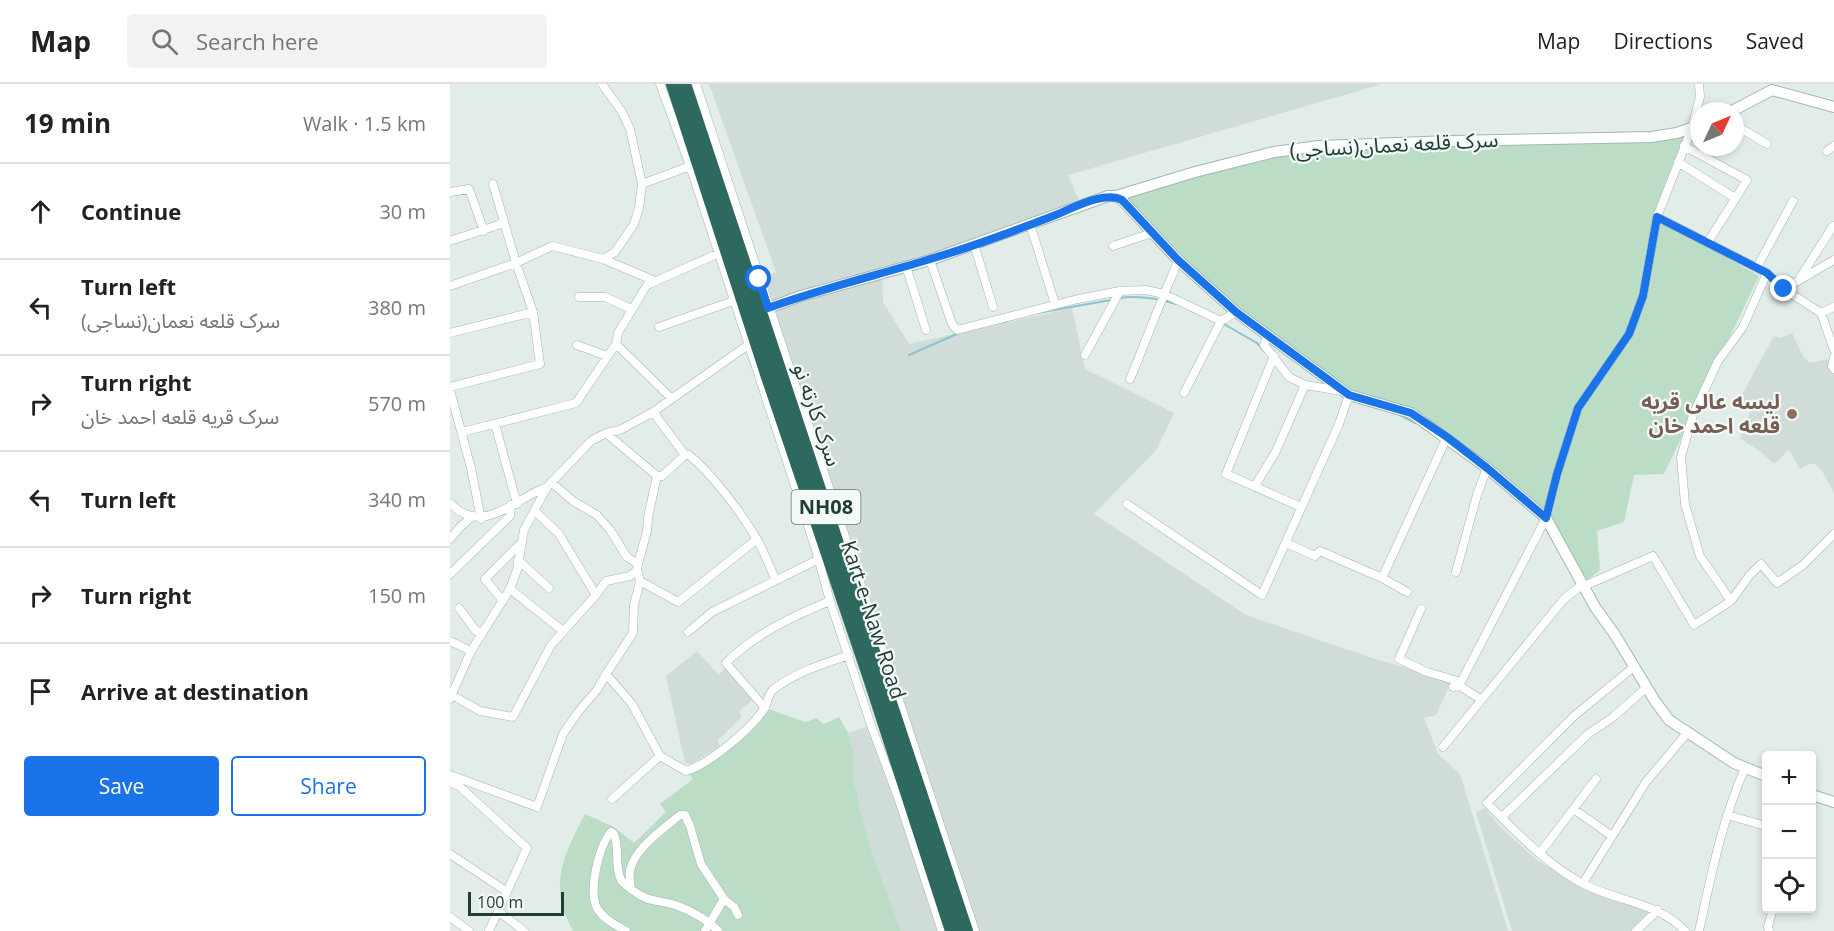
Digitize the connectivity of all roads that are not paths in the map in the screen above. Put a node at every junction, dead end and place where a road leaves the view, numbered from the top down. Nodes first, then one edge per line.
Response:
1 (602, 84) edge
2 (660, 84) edge
3 (674, 84) edge
4 (684, 84) edge
5 (696, 84) edge
6 (1699, 84) edge
7 (1773, 87) edge
8 (1699, 102) edge
9 (1744, 104) edge
10 (1834, 107) edge
11 (1690, 128) edge
12 (1744, 130) edge
13 (1690, 136) edge
14 (1767, 144) dead end
15 (1684, 147) junction
16 (1678, 162) junction
17 (690, 166) junction
18 (493, 184) dead end
19 (642, 184) junction
20 (450, 192) edge
21 (1116, 196) junction
22 (1735, 198) junction
23 (1793, 201) dead end
24 (1657, 217) junction
25 (504, 223) junction
26 (1030, 225) junction
27 (1833, 226) edge
28 (484, 231) junction
29 (1152, 233) junction
30 (450, 241) edge
31 (1708, 242) junction
32 (974, 244) junction
33 (1113, 246) dead end
34 (717, 254) junction
35 (603, 259) junction
36 (930, 260) junction
37 (1178, 260) junction
38 (1834, 260) edge
39 (516, 263) junction
40 (906, 266) junction
41 (1757, 267) junction
42 (1767, 273) junction
43 (1800, 278) junction
44 (655, 281) junction
45 (450, 286) edge
46 (1784, 289) junction
47 (1120, 291) junction
48 (1164, 294) junction
49 (579, 297) dead end
50 (738, 299) junction
51 (1055, 304) junction
52 (993, 307) dead end
53 (1834, 307) edge
54 (631, 309) junction
55 (764, 309) junction
56 (533, 312) junction
57 (1236, 312) junction
58 (1821, 314) junction
59 (1221, 321) junction
60 (659, 327) dead end
61 (926, 330) dead end
62 (450, 333) edge
63 (1267, 336) junction
64 (616, 344) junction
65 (577, 345) dead end
66 (760, 348) junction
67 (1834, 350) edge
68 (1085, 355) dead end
69 (608, 356) junction
70 (1274, 356) junction
71 (1834, 357) edge
72 (1834, 369) edge
73 (1130, 379) dead end
74 (1305, 385) junction
75 (450, 388) edge
76 (1184, 393) dead end
77 (1347, 393) junction
78 (671, 398) junction
79 (653, 412) junction
80 (779, 423) junction
81 (495, 424) junction
82 (462, 432) junction
83 (606, 433) junction
84 (1447, 437) junction
85 (685, 455) junction
86 (1487, 468) junction
87 (657, 476) junction
88 (549, 485) junction
89 (1255, 486) junction
90 (450, 503) edge
91 (514, 504) junction
92 (1127, 504) dead end
93 (1301, 507) junction
94 (535, 511) junction
95 (477, 518) junction
96 (1546, 518) junction
97 (1834, 534) edge
98 (450, 539) edge
99 (757, 539) junction
100 (521, 543) junction
101 (1286, 543) junction
102 (819, 559) junction
103 (518, 560) junction
104 (637, 567) junction
105 (1456, 572) dead end
106 (450, 574) edge
107 (1382, 578) junction
108 (776, 580) junction
109 (640, 581) junction
110 (1584, 585) junction
111 (549, 588) dead end
112 (510, 589) junction
113 (1407, 592) dead end
114 (596, 595) junction
115 (503, 601) junction
116 (830, 601) junction
117 (1731, 601) junction
118 (459, 608) dead end
119 (1421, 609) dead end
120 (563, 631) junction
121 (483, 632) junction
122 (688, 632) dead end
123 (450, 641) edge
124 (471, 651) junction
125 (849, 655) junction
126 (1635, 666) junction
127 (606, 674) junction
128 (1457, 684) junction
129 (1647, 687) junction
130 (451, 697) edge
131 (1480, 699) junction
132 (765, 708) junction
133 (1688, 732) junction
134 (1443, 747) dead end
135 (660, 756) junction
136 (1745, 768) junction
137 (1762, 774) edge
138 (450, 775) edge
139 (1596, 779) dead end
140 (450, 782) edge
141 (1816, 796) edge
142 (612, 799) dead end
143 (1834, 802) edge
144 (1575, 810) junction
145 (1727, 815) junction
146 (1502, 818) junction
147 (1762, 825) edge
148 (1612, 836) junction
149 (1540, 853) junction
150 (450, 854) edge
151 (1582, 883) junction
152 (631, 889) junction
153 (506, 891) junction
154 (724, 899) junction
155 (1658, 910) junction
156 (498, 911) junction
157 (1772, 913) edge
158 (738, 915) dead end
159 (450, 917) edge
160 (707, 927) edge
161 (470, 931) edge
162 (489, 931) edge
163 (524, 931) edge
164 (626, 931) edge
165 (718, 931) edge
166 (942, 931) edge
167 (952, 931) edge
168 (966, 931) edge
169 (975, 931) edge
170 (1636, 931) edge
171 (1685, 931) edge
172 (1699, 931) edge
173 (1769, 931) edge

1 - 19 street
2 - 17 street
3 - 50 highway, Kart-e-Naw Road / NH08
4 - 55 highway, سرک کارته نو / NH08
5 - 55 street
6 - 8 street
7 - 9 street
7 - 10 street
11 - 21 street, سرک قلعه نعمان(نساجی)
12 - 14 street
13 - 15 street
15 - 16 street
15 - 22 street
16 - 22 street
16 - 24 street
17 - 19 street
17 - 34 street
18 - 25 street
19 - 35 street
20 - 28 street
21 - 26 street, سرک قلعه نعمان(نساجی)
21 - 29 street
22 - 31 street
23 - 41 street
24 - 31 street
24 - 96 street
25 - 28 street
25 - 39 street
26 - 32 street, سرک قلعه نعمان(نساجی)
26 - 51 street
27 - 43 street
28 - 30 street
29 - 33 street
29 - 37 street
31 - 41 street
32 - 36 street, سرک قلعه نعمان(نساجی)
32 - 52 street
34 - 44 street
34 - 50 street
35 - 39 street
35 - 44 street
36 - 40 street, سرک قلعه نعمان(نساجی)
36 - 51 street
37 - 48 street
37 - 57 street
38 - 43 street
39 - 45 street
39 - 56 street
40 - 55 street, سرک قلعه نعمان(نساجی)
40 - 61 street
41 - 42 street
42 - 46 street
42 - 117 street
43 - 46 street
44 - 54 street
46 - 58 street
47 - 48 street
47 - 51 street
47 - 68 street
48 - 59 street
48 - 73 street
49 - 54 street
50 - 60 street
50 - 66 highway, Kart-e-Naw Road / NH08
53 - 58 street
54 - 64 street
55 - 66 highway, سرک کارته نو / NH08
55 - 169 street
56 - 62 street
56 - 75 street
57 - 59 street
57 - 63 street
58 - 67 street
59 - 76 street
63 - 70 street
63 - 77 street
64 - 69 street
64 - 78 street
65 - 69 street
66 - 78 street
66 - 80 highway, Kart-e-Naw Road / NH08
66 - 168 highway, سرک کارته نو / NH08
69 - 81 street
70 - 74 street
70 - 89 street
71 - 72 street
74 - 77 street
74 - 89 street
75 - 82 street
77 - 84 street
77 - 93 street
78 - 79 street
79 - 83 street
79 - 85 street
80 - 102 street
80 - 167 highway, Kart-e-Naw Road / NH08
81 - 82 street
81 - 91 street
82 - 95 street
83 - 87 street
83 - 88 street
84 - 86 street
84 - 107 street
85 - 87 street
85 - 99 street
86 - 96 street
86 - 105 street
87 - 104 street
88 - 91 street
88 - 94 street
88 - 104 street
89 - 93 street
90 - 95 street
91 - 95 street
91 - 106 street
92 - 101 street
93 - 101 street
94 - 100 street
94 - 114 street
95 - 98 street
96 - 110 street
96 - 128 street
97 - 117 street
99 - 108 street
99 - 109 street
100 - 103 street
100 - 115 street
101 - 107 street
102 - 108 street
102 - 116 street
103 - 111 street
103 - 112 street
104 - 109 street
104 - 114 street
107 - 113 street
108 - 122 street
109 - 127 street
110 - 117 street
110 - 126 street
110 - 131 street
112 - 115 street
112 - 120 street
114 - 120 street
115 - 121 street
116 - 125 street
116 - 132 street
118 - 121 street
119 - 128 street
120 - 130 street
121 - 124 street
123 - 124 street
124 - 130 street
125 - 132 street
125 - 166 street
126 - 129 street
126 - 146 street
127 - 135 street
127 - 138 street
128 - 131 street
129 - 133 street
129 - 146 street
131 - 134 street
132 - 135 street
133 - 136 street
133 - 148 street
135 - 142 street
136 - 137 street
136 - 145 street
139 - 144 street
140 - 153 street
141 - 143 street
144 - 148 street
144 - 149 street
145 - 147 street
145 - 172 street
146 - 149 street
148 - 151 street
149 - 151 street
150 - 153 street
151 - 155 street
152 - 154 street
152 - 160 street
152 - 164 street
153 - 156 street
154 - 158 street
154 - 160 street
155 - 170 street
155 - 171 street
156 - 162 street
156 - 163 street
157 - 173 street
159 - 161 street
160 - 165 street

